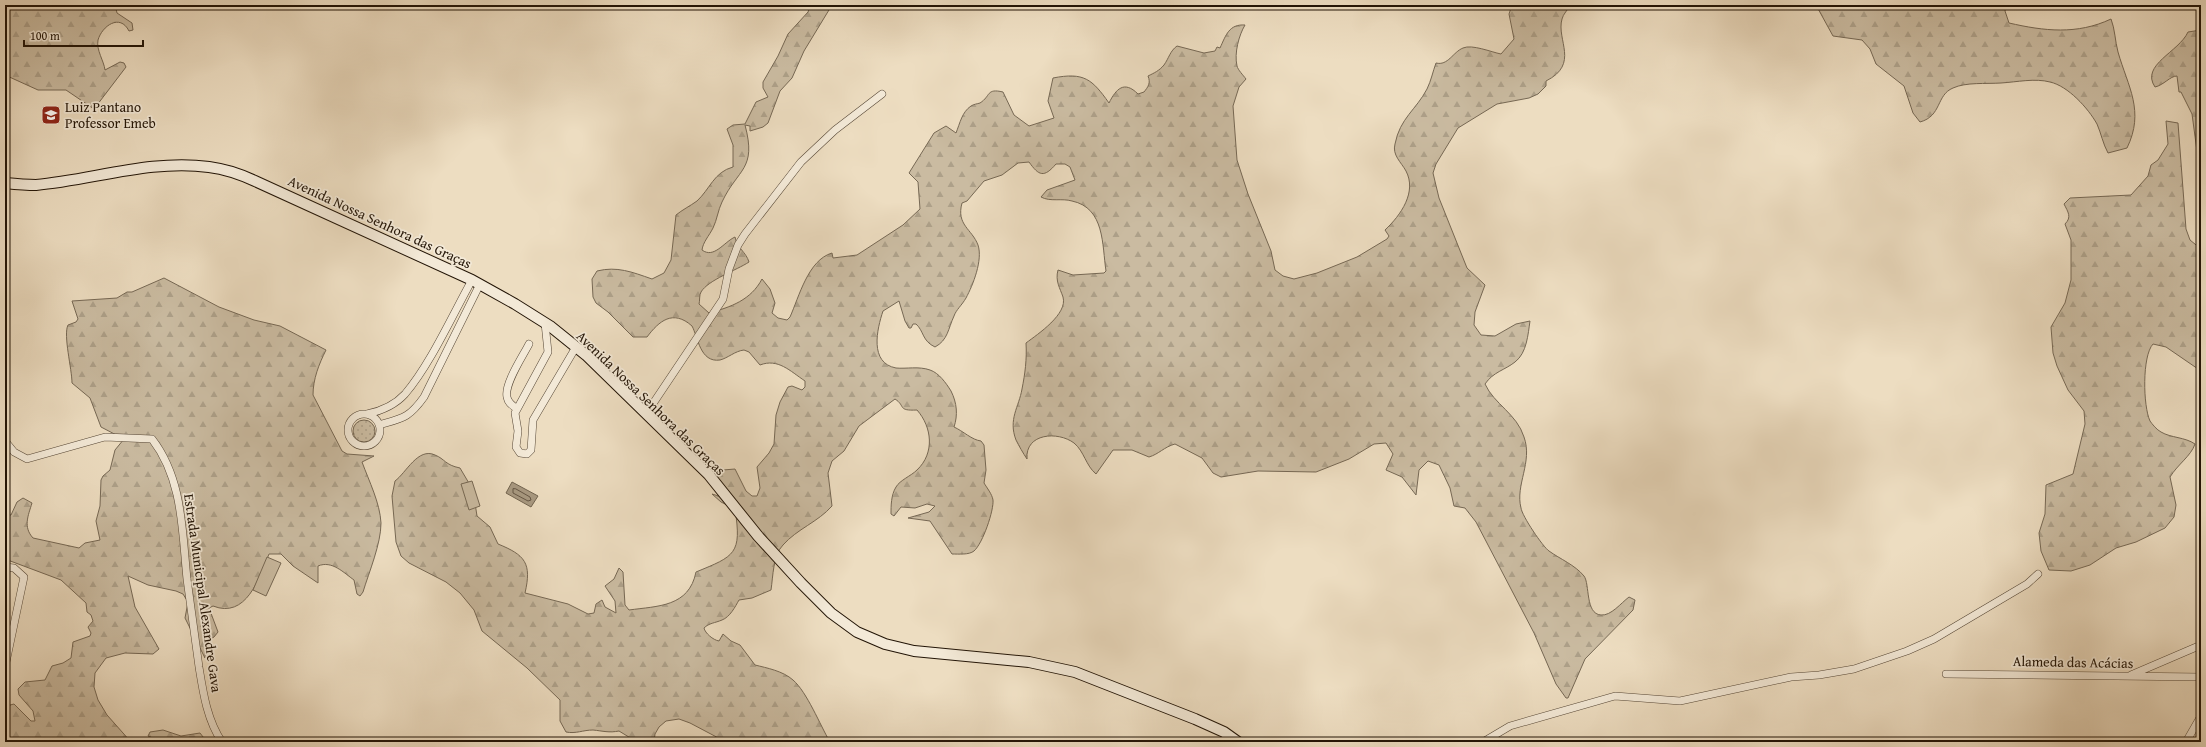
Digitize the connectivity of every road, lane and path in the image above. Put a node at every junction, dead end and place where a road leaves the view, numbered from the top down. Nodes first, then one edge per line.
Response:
1 (882, 94) dead end
2 (5, 183) edge
3 (476, 282) junction
4 (545, 323) junction
5 (529, 344) dead end
6 (576, 347) junction
7 (516, 409) junction
8 (367, 414) junction
9 (646, 414) junction
10 (379, 425) junction
11 (5, 441) edge
12 (5, 567) edge
13 (2038, 574) dead end
14 (2201, 645) edge
15 (5, 667) edge
16 (1946, 674) dead end
17 (2129, 676) junction
18 (2201, 678) edge
19 (2201, 716) edge
20 (222, 742) edge
21 (1238, 742) edge
22 (1483, 742) edge
23 (2186, 742) edge

1 - 9 street
2 - 3 main road, Avenida Nossa Senhora das Graças
3 - 4 main road, Avenida Nossa Senhora das Graças
3 - 8 street
3 - 10 street
4 - 6 main road, Avenida Nossa Senhora das Graças
4 - 7 street
5 - 7 street
6 - 7 street
6 - 9 main road, Avenida Nossa Senhora das Graças
8 - 10 street
8 - 10 street
9 - 21 main road, Avenida Nossa Senhora das Graças
11 - 20 street, Estrada Municipal Alexandre Gava
12 - 15 street
13 - 22 street
14 - 17 street
16 - 17 street, Alameda das Acácias
17 - 18 street, Alameda das Acácias
19 - 23 street

